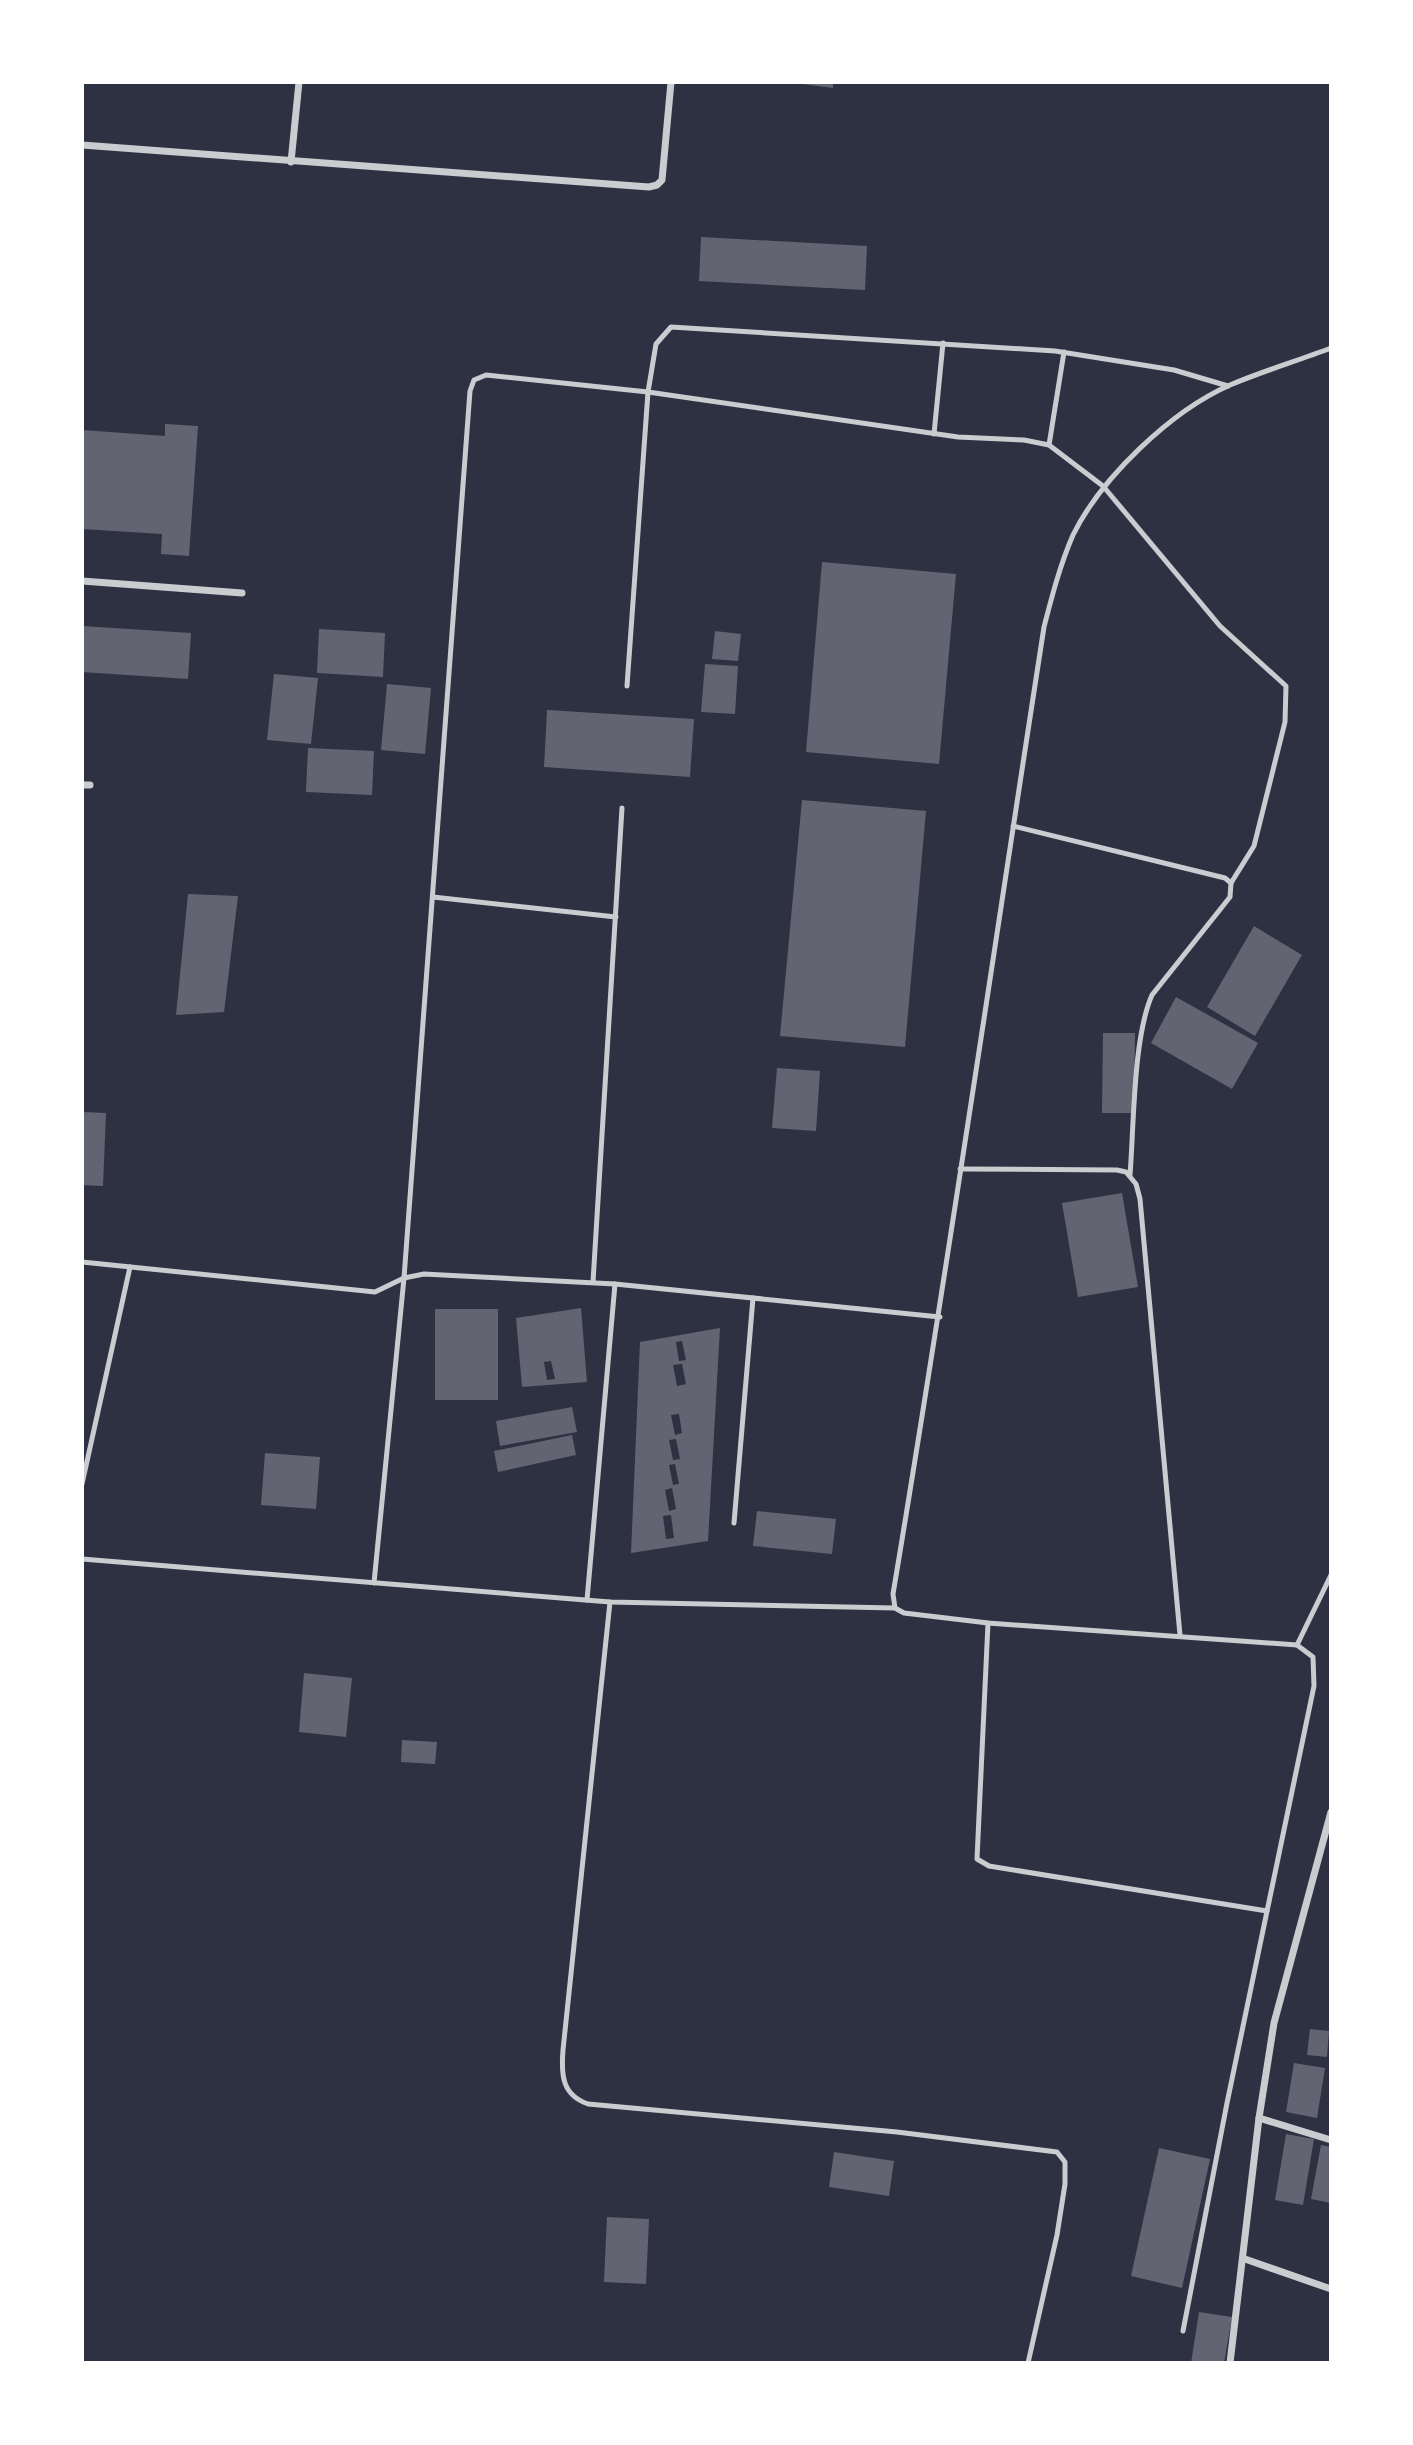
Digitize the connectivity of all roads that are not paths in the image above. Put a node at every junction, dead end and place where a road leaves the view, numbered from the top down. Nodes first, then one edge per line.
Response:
1 (299, 82) edge
2 (671, 82) edge
3 (82, 145) edge
4 (291, 162) junction
5 (943, 343) junction
6 (1331, 348) edge
7 (1063, 352) junction
8 (1228, 386) junction
9 (648, 393) junction
10 (934, 434) junction
11 (1049, 445) junction
12 (1104, 486) junction
13 (82, 582) edge
14 (242, 593) dead end
15 (627, 686) dead end
16 (622, 808) dead end
17 (1013, 826) junction
18 (1231, 883) junction
19 (433, 897) junction
20 (616, 917) junction
21 (960, 1169) junction
22 (1130, 1175) junction
23 (82, 1262) edge
24 (130, 1267) junction
25 (404, 1278) junction
26 (593, 1282) junction
27 (615, 1284) junction
28 (753, 1298) junction
29 (940, 1317) junction
30 (82, 1484) edge
31 (734, 1523) dead end
32 (82, 1559) edge
33 (1331, 1575) edge
34 (374, 1583) junction
35 (587, 1600) junction
36 (610, 1602) junction
37 (895, 1608) junction
38 (988, 1623) junction
39 (1180, 1635) junction
40 (1297, 1645) junction
41 (1331, 1812) edge
42 (1267, 1911) junction
43 (1259, 2118) junction
44 (1331, 2140) edge
45 (1245, 2259) junction
46 (1331, 2289) edge
47 (1183, 2331) dead end
48 (1028, 2363) edge
49 (1230, 2363) edge

1 - 4 street
2 - 4 street
3 - 4 street
5 - 7 lane
5 - 9 lane
5 - 10 lane
6 - 8 lane
7 - 8 lane
7 - 11 lane
8 - 12 lane
9 - 10 lane
9 - 15 lane
9 - 19 lane
10 - 11 lane
11 - 12 lane
12 - 17 lane
12 - 18 lane
13 - 14 street
16 - 20 lane
17 - 18 lane
17 - 21 lane
18 - 22 lane
19 - 20 lane
19 - 25 lane
20 - 26 lane
21 - 22 lane
21 - 29 lane
22 - 39 lane
23 - 24 lane
24 - 25 lane
24 - 30 lane
25 - 26 lane
25 - 34 lane
26 - 27 lane
27 - 28 lane
27 - 35 lane
28 - 29 lane
28 - 31 lane
29 - 37 lane
32 - 34 lane
33 - 40 lane
34 - 35 lane
35 - 36 lane
36 - 37 lane
36 - 48 lane
37 - 38 lane
38 - 39 lane
38 - 42 lane
39 - 40 lane
40 - 42 lane
41 - 43 street
42 - 47 lane
43 - 44 street
43 - 45 street
45 - 46 street
45 - 49 street

